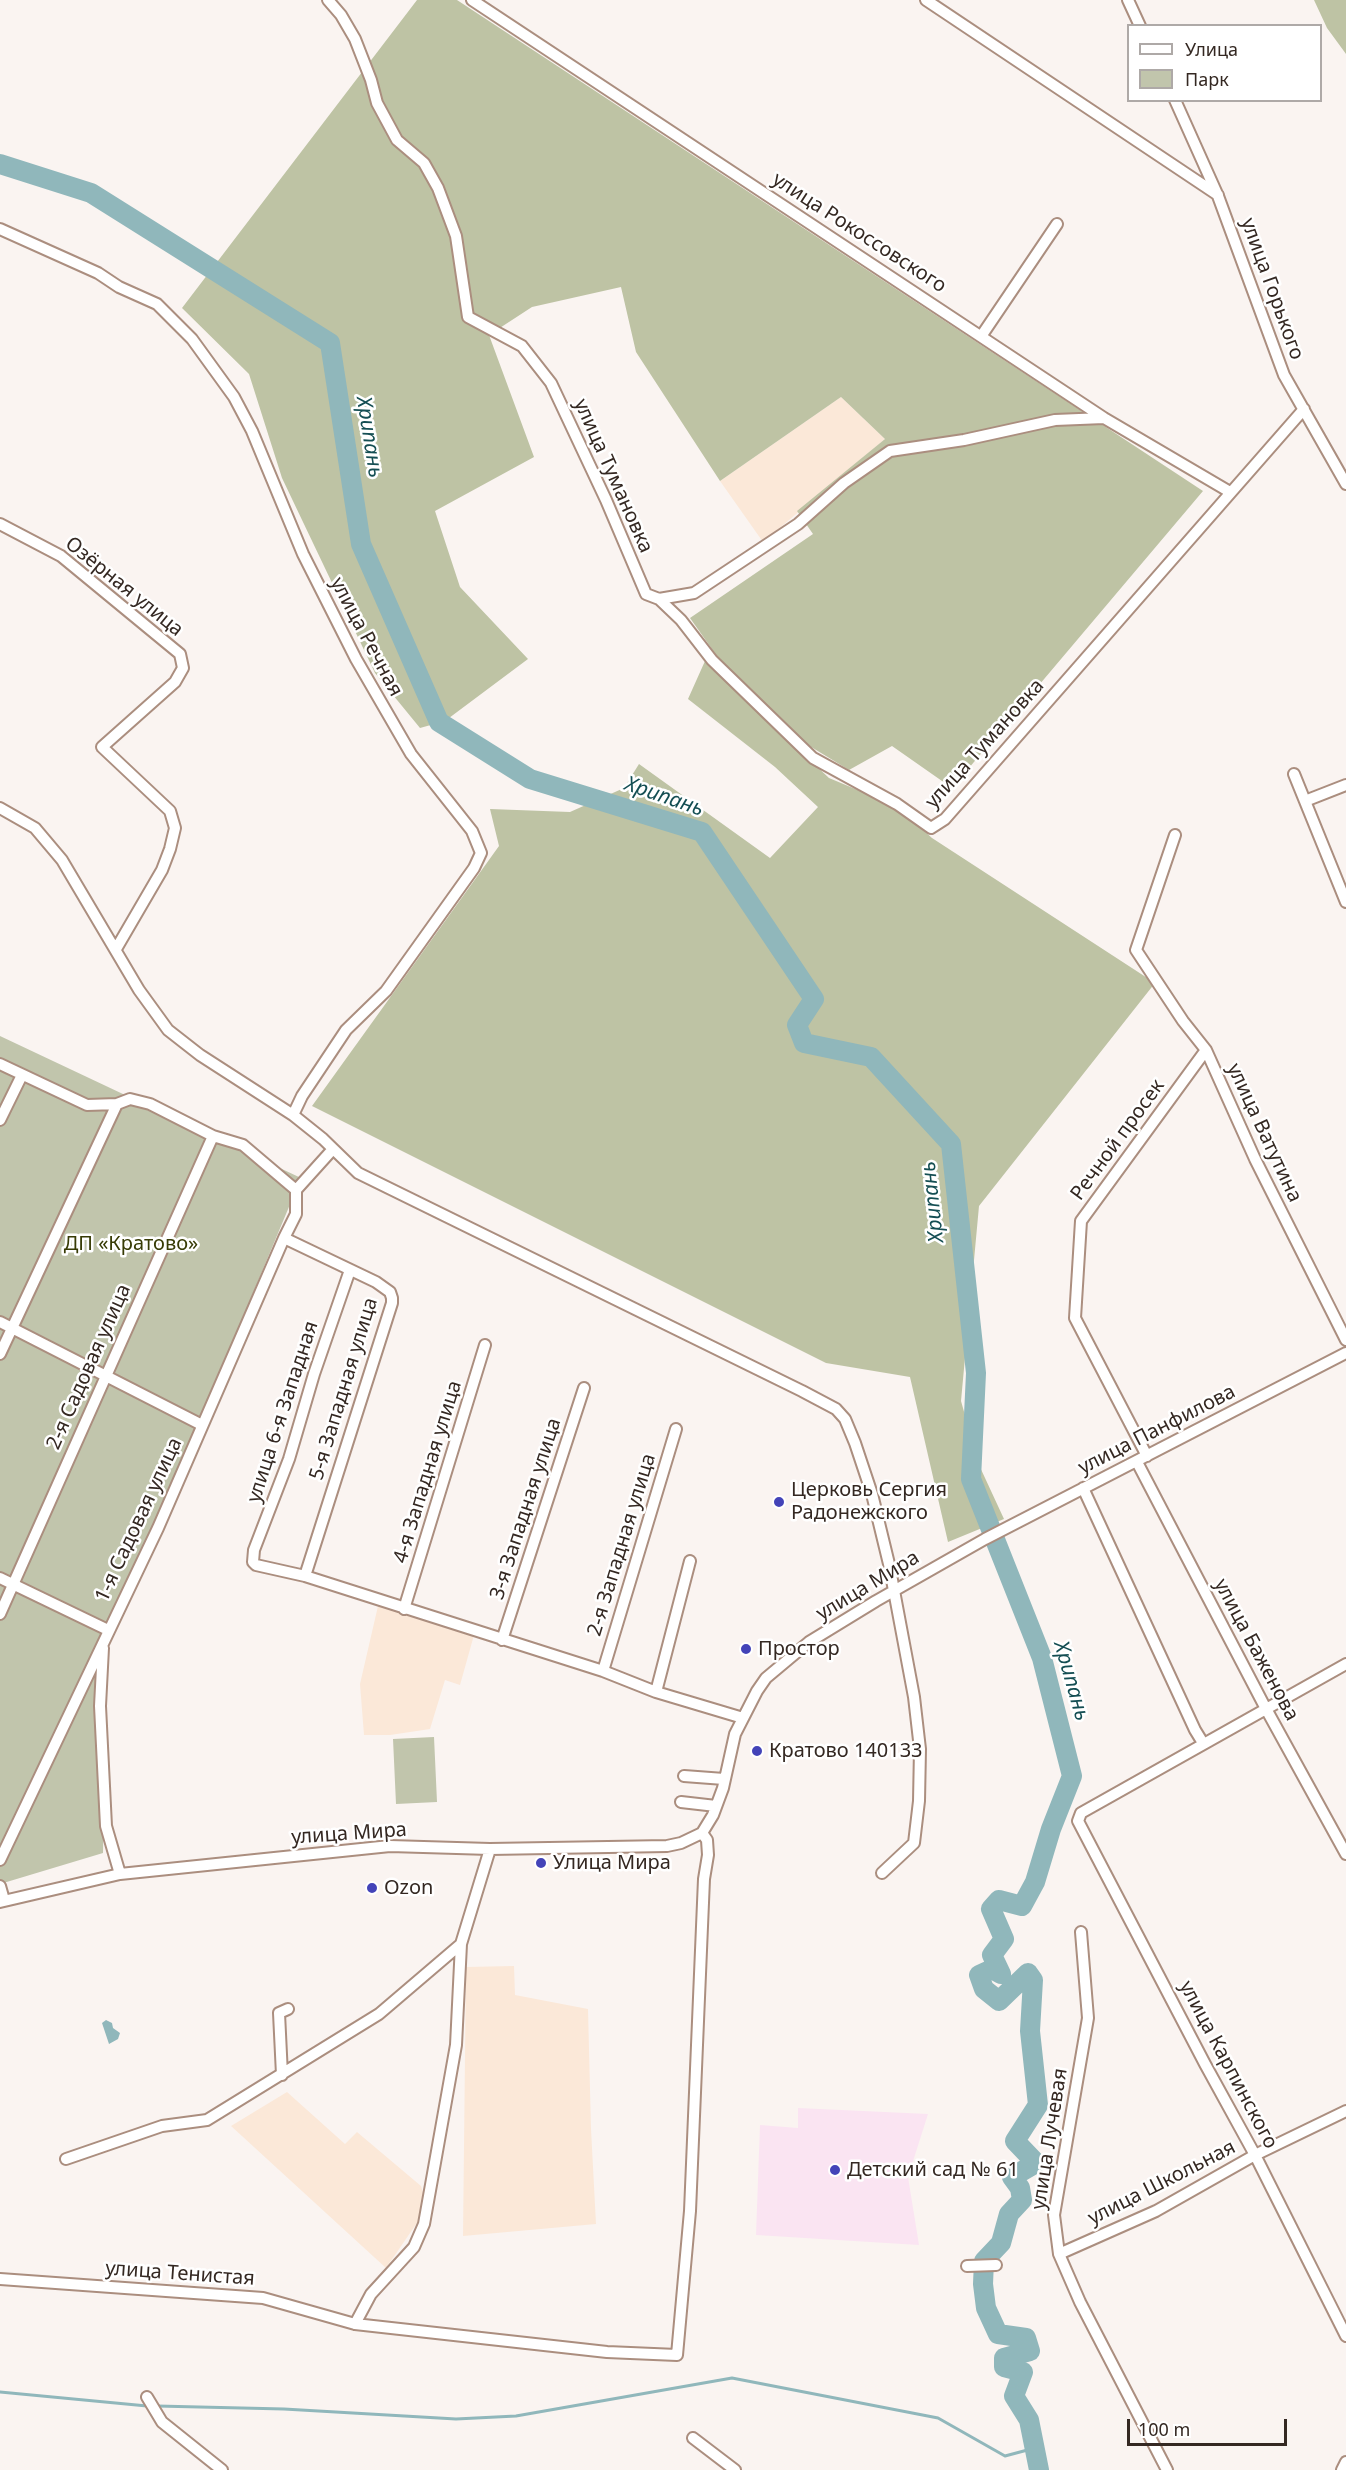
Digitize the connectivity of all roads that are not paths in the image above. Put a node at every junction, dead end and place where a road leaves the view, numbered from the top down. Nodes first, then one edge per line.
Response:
1 (328, 0) edge
2 (472, 0) edge
3 (926, 0) edge
4 (1128, 0) edge
5 (1139, 24) edge
6 (1176, 102) edge
7 (1218, 196) junction
8 (1057, 224) dead end
9 (0, 229) edge
10 (982, 335) junction
11 (1304, 409) junction
12 (1104, 418) junction
13 (1346, 484) edge
14 (1230, 492) junction
15 (0, 524) edge
16 (658, 599) junction
17 (1294, 774) dead end
18 (1346, 785) edge
19 (1305, 801) junction
20 (0, 808) edge
21 (1175, 834) dead end
22 (1346, 902) edge
23 (116, 949) junction
24 (1206, 1050) junction
25 (0, 1064) edge
26 (22, 1074) junction
27 (117, 1104) junction
28 (293, 1114) junction
29 (0, 1120) edge
30 (213, 1136) junction
31 (333, 1149) junction
32 (296, 1190) junction
33 (284, 1238) junction
34 (350, 1270) junction
35 (0, 1322) edge
36 (12, 1327) junction
37 (1346, 1340) edge
38 (485, 1345) dead end
39 (1346, 1353) edge
40 (0, 1354) edge
41 (105, 1374) junction
42 (584, 1388) dead end
43 (202, 1425) junction
44 (676, 1429) dead end
45 (1147, 1456) junction
46 (1137, 1462) junction
47 (1083, 1488) junction
48 (985, 1539) joint
49 (690, 1562) dead end
50 (305, 1576) junction
51 (0, 1578) edge
52 (13, 1584) junction
53 (893, 1591) junction
54 (404, 1609) junction
55 (0, 1614) edge
56 (108, 1630) junction
57 (502, 1640) junction
58 (104, 1643) junction
59 (1346, 1664) edge
60 (603, 1671) junction
61 (656, 1692) junction
62 (1265, 1707) junction
63 (743, 1718) junction
64 (1203, 1743) junction
65 (684, 1776) dead end
66 (724, 1779) junction
67 (681, 1802) dead end
68 (717, 1806) junction
69 (702, 1833) junction
70 (490, 1850) junction
71 (1346, 1854) edge
72 (0, 1860) edge
73 (882, 1873) dead end
74 (120, 1874) junction
75 (0, 1887) edge
76 (2, 1901) edge
77 (1081, 1932) dead end
78 (461, 1944) junction
79 (288, 2009) dead end
80 (279, 2077) junction
81 (1346, 2111) edge
82 (1255, 2155) junction
83 (66, 2159) dead end
84 (1059, 2254) junction
85 (996, 2265) dead end
86 (967, 2266) dead end
87 (0, 2279) edge
88 (355, 2324) junction
89 (1346, 2336) edge
90 (147, 2397) dead end
91 (693, 2438) dead end
92 (1346, 2462) edge
93 (222, 2470) edge
94 (735, 2470) edge
95 (1167, 2470) edge
96 (1342, 2470) edge

1 - 16 street, улица Тумановка
2 - 10 street, улица Рокоссовского
3 - 7 street
4 - 5 street
6 - 7 street, улица Горького
7 - 11 street, улица Горького
8 - 10 street
9 - 28 street, улица Речная
10 - 12 street, улица Рокоссовского
11 - 13 street, улица Горького
11 - 14 street, улица Тумановка
12 - 14 street, улица Рокоссовского
12 - 16 street
14 - 16 street, улица Тумановка
15 - 23 street, Озёрная улица
17 - 19 street
18 - 19 street
19 - 22 street
20 - 23 street
21 - 24 street, улица Ватутина
23 - 28 street
24 - 37 street, улица Ватутина
24 - 45 street, Речной просек
25 - 26 street
26 - 27 street
26 - 29 street
27 - 30 street
27 - 36 street
28 - 31 street
30 - 32 street
30 - 41 street, 2-я Садовая улица
31 - 32 street
31 - 53 street
32 - 33 street, 1-я Садовая улица
33 - 34 street, 5-я Западная улица
33 - 43 street, 1-я Садовая улица
34 - 50 street, 5-я Западная улица
34 - 50 street, улица 6-я Западная
35 - 36 street
36 - 40 street
36 - 41 street
38 - 54 street, 4-я Западная улица
39 - 45 street, улица Панфилова
41 - 43 street
41 - 52 street, 2-я Садовая улица
42 - 57 street, 3-я Западная улица
43 - 56 street, 1-я Садовая улица
44 - 60 street, 2-я Западная улица
45 - 46 street, улица Панфилова
46 - 47 street, улица Панфилова
46 - 62 street, улица Баженова
47 - 48 street, улица Панфилова
47 - 64 street
48 - 53 street, улица Мира
49 - 61 street
50 - 54 street
51 - 52 street
52 - 55 street, 2-я Садовая улица
52 - 56 street
53 - 63 street, улица Мира
53 - 73 street
54 - 57 street
56 - 58 street, 1-я Садовая улица
57 - 60 street
58 - 72 street, 1-я Садовая улица
58 - 74 street
59 - 62 street
60 - 61 street
61 - 63 street
62 - 64 street
62 - 71 street, улица Баженова
63 - 66 street, улица Мира
64 - 82 street, улица Карпинского
65 - 66 street
66 - 68 street, улица Мира
67 - 68 street
68 - 69 street, улица Мира
69 - 70 street, улица Мира
69 - 88 street, улица Тенистая
70 - 74 street, улица Мира
70 - 78 street
74 - 76 street, улица Мира
75 - 76 street
77 - 84 street, улица Лучевая
78 - 80 street
78 - 88 street
79 - 80 street
80 - 83 street
81 - 82 street, улица Школьная
82 - 84 street, улица Школьная
82 - 89 street, улица Карпинского
84 - 95 street, улица Лучевая
85 - 86 street
87 - 88 street, улица Тенистая
90 - 93 street
91 - 94 street
92 - 96 street

